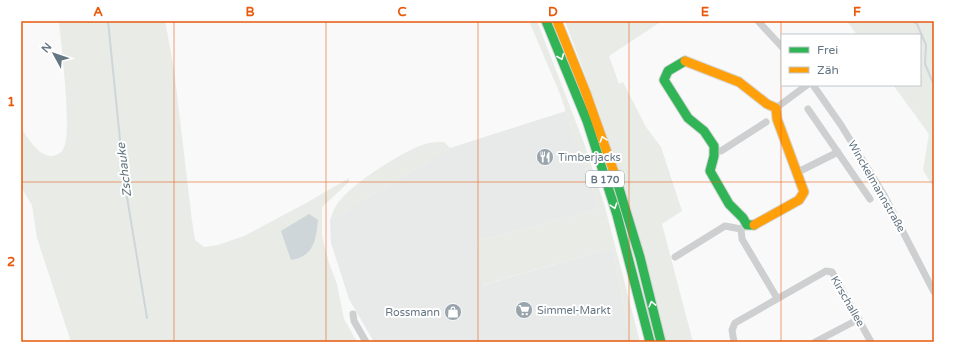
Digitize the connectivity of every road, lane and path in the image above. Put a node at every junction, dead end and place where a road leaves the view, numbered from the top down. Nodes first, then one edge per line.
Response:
1 (546, 21) edge
2 (557, 21) edge
3 (758, 21) edge
4 (781, 46) edge
5 (806, 86) edge
6 (814, 86) edge
7 (776, 108) junction
8 (808, 109) dead end
9 (766, 122) dead end
10 (715, 151) junction
11 (838, 152) junction
12 (798, 172) junction
13 (870, 199) dead end
14 (744, 227) junction
15 (676, 257) dead end
16 (934, 292) edge
17 (777, 298) junction
18 (352, 314) dead end
19 (859, 319) junction
20 (366, 342) edge
21 (650, 342) edge
22 (661, 342) edge
23 (734, 342) edge
24 (815, 342) edge
25 (871, 342) edge

1 -> 21 main road, B 170
22 -> 2 main road, B 170
3 - 4 street
5 - 7 street
6 - 16 street, Winckelmannstraße
7 - 10 main road
7 - 12 main road
8 - 11 street, Winckelmannstraße
9 - 10 street
10 - 14 main road
11 - 12 street, Winckelmannstraße
11 - 13 street, Winckelmannstraße
12 - 14 main road
14 - 15 street
14 - 17 street
17 - 19 street, Kirschallee
17 - 23 street
18 - 20 street
19 - 24 street
19 - 25 street, Kirschallee

